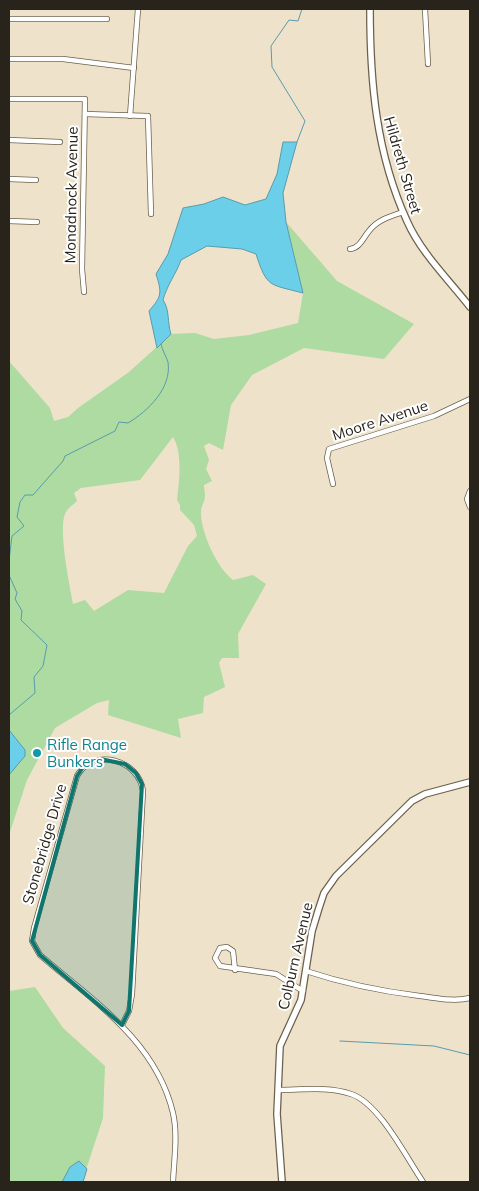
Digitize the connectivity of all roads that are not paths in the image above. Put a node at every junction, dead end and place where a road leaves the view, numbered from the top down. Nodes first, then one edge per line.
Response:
1 (138, 9) edge
2 (370, 9) edge
3 (424, 9) edge
4 (9, 18) edge
5 (107, 18) dead end
6 (9, 59) edge
7 (428, 64) dead end
8 (134, 68) junction
9 (9, 99) edge
10 (85, 114) junction
11 (130, 116) junction
12 (9, 140) edge
13 (60, 142) dead end
14 (9, 179) edge
15 (36, 180) dead end
16 (403, 212) junction
17 (151, 214) dead end
18 (9, 221) edge
19 (37, 222) dead end
20 (350, 249) dead end
21 (84, 292) dead end
22 (470, 307) edge
23 (470, 399) edge
24 (333, 484) dead end
25 (470, 491) edge
26 (470, 507) edge
27 (470, 782) edge
28 (235, 970) junction
29 (306, 971) junction
30 (303, 991) junction
31 (470, 998) edge
32 (122, 1025) junction
33 (278, 1090) junction
34 (173, 1182) edge
35 (282, 1182) edge
36 (422, 1182) edge

1 - 8 street
2 - 16 street, Hildreth Street
3 - 7 street
4 - 5 street
6 - 8 street
8 - 11 street
9 - 10 street, Monadnock Avenue
10 - 11 street
10 - 21 street, Monadnock Avenue
11 - 17 street
12 - 13 street
14 - 15 street
16 - 20 street
16 - 22 street, Hildreth Street
18 - 19 street
23 - 24 street, Moore Avenue
25 - 26 street
27 - 29 street, Colburn Avenue
28 - 28 street
28 - 30 street
29 - 30 street, Colburn Avenue
29 - 31 street
30 - 33 street, Colburn Avenue
32 - 32 street, Stonebridge Drive
32 - 34 street, Stonebridge Drive
33 - 35 street, Colburn Avenue
33 - 36 street

